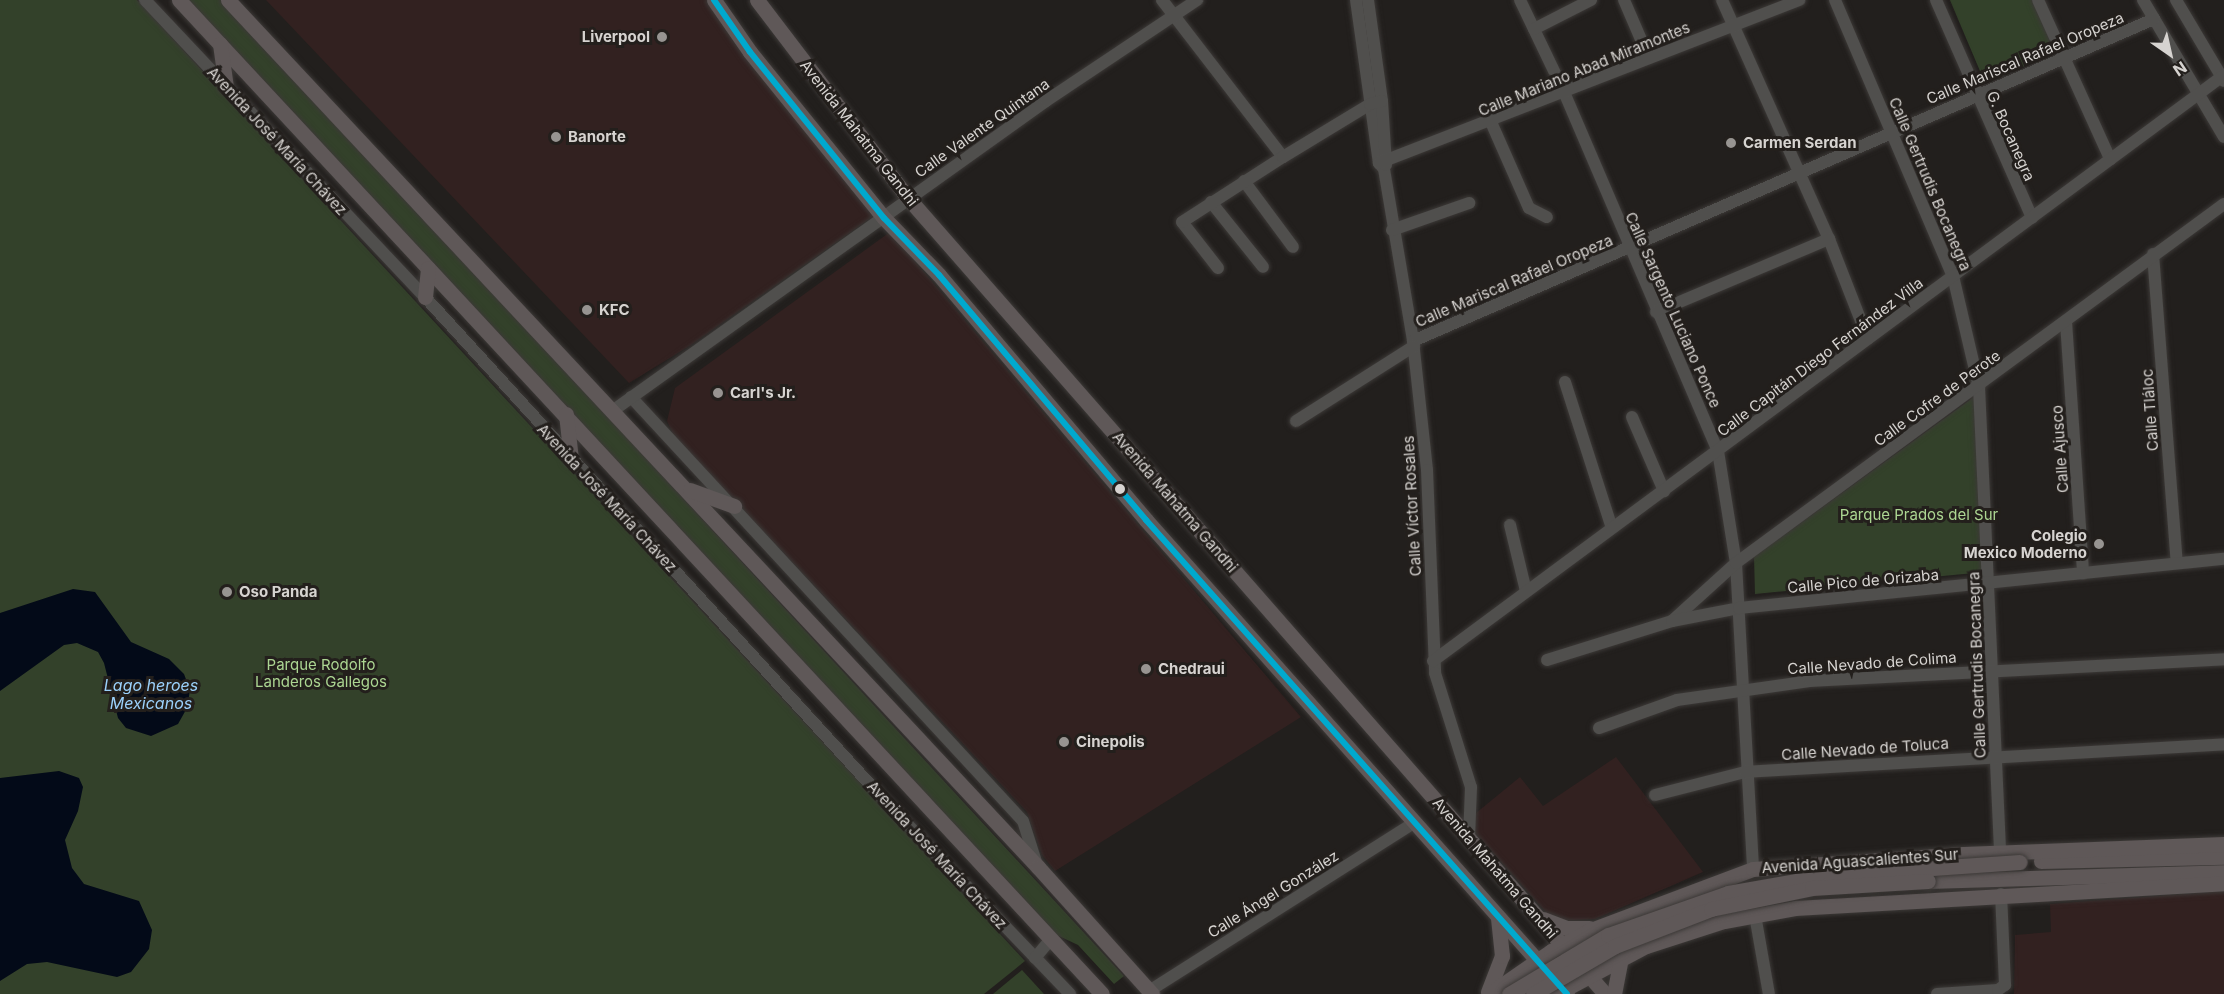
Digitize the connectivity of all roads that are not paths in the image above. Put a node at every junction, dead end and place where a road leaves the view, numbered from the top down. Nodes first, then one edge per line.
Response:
1 (145, 0) edge
2 (179, 0) edge
3 (228, 0) edge
4 (714, 0) edge
5 (757, 0) edge
6 (1162, 0) edge
7 (1197, 0) edge
8 (1356, 0) edge
9 (1368, 0) edge
10 (1591, 0) edge
11 (1624, 0) edge
12 (1722, 0) edge
13 (1799, 0) edge
14 (1835, 0) edge
15 (1936, 0) edge
16 (2038, 0) edge
17 (2143, 0) edge
18 (2176, 0) edge
19 (1525, 2) edge
20 (1174, 15) junction
21 (2154, 19) junction
22 (1735, 26) junction
23 (1534, 29) junction
24 (220, 44) junction
25 (1648, 58) junction
26 (2064, 58) junction
27 (2223, 78) edge
28 (226, 87) junction
29 (1564, 93) junction
30 (2200, 93) junction
31 (1976, 95) junction
32 (1376, 103) junction
33 (1491, 122) junction
34 (1893, 132) junction
35 (2224, 137) edge
36 (1283, 156) junction
37 (2110, 159) junction
38 (1384, 164) junction
39 (1799, 174) junction
40 (1244, 182) junction
41 (908, 198) junction
42 (1212, 202) junction
43 (1469, 202) dead end
44 (2224, 204) edge
45 (1547, 217) dead end
46 (884, 218) junction
47 (2032, 218) junction
48 (1392, 230) junction
49 (1829, 239) junction
50 (1293, 247) dead end
51 (1629, 248) junction
52 (2153, 254) junction
53 (1263, 267) dead end
54 (428, 268) junction
55 (1218, 268) dead end
56 (1953, 276) junction
57 (425, 297) junction
58 (1656, 312) junction
59 (2066, 322) junction
60 (1868, 339) junction
61 (1413, 343) junction
62 (1565, 382) dead end
63 (1979, 387) junction
64 (631, 398) junction
65 (611, 412) junction
66 (566, 414) junction
67 (1632, 417) dead end
68 (1296, 421) dead end
69 (1718, 452) junction
70 (571, 459) junction
71 (676, 481) junction
72 (1664, 491) junction
73 (734, 506) junction
74 (1509, 525) dead end
75 (1612, 528) junction
76 (2224, 559) edge
77 (1737, 563) junction
78 (2177, 563) junction
79 (2083, 573) junction
80 (1989, 585) junction
81 (1526, 591) junction
82 (1739, 608) junction
83 (1672, 621) junction
84 (2224, 659) edge
85 (1547, 660) dead end
86 (1434, 661) junction
87 (1991, 670) junction
88 (1743, 690) junction
89 (1599, 728) dead end
90 (2224, 744) edge
91 (1996, 755) junction
92 (1745, 772) junction
93 (1655, 795) dead end
94 (1414, 823) junction
95 (1469, 838) junction
96 (2224, 844) edge
97 (2000, 853) junction
98 (2224, 857) edge
99 (1038, 867) junction
100 (1753, 869) junction
101 (2224, 872) edge
102 (2224, 884) edge
103 (2001, 894) junction
104 (1494, 910) junction
105 (1533, 911) junction
106 (1755, 915) junction
107 (1606, 923) junction
108 (1588, 931) junction
109 (1051, 939) junction
110 (1562, 945) junction
111 (1035, 957) junction
112 (1621, 958) junction
113 (1537, 960) junction
114 (1605, 966) junction
115 (1588, 975) junction
116 (1095, 986) edge
117 (1562, 992) edge
118 (1147, 993) edge
119 (1070, 994) edge
120 (1111, 994) edge
121 (1488, 994) edge
122 (1509, 994) edge
123 (1533, 994) edge
124 (1605, 994) edge
125 (1614, 994) edge
126 (1769, 994) edge
127 (1937, 994) edge

1 - 28 street, Avenida José María Chávez
2 - 24 main road, Avenida José María Chávez
3 - 65 main road
4 - 46 main road, Avenida Mahatma Gandhi
5 - 41 main road, Avenida Mahatma Gandhi
6 - 20 street
7 - 20 street, Calle Valente Quintana
8 - 32 street, Calle Víctor Rosales
9 - 32 street, Calle Víctor Rosales
10 - 23 street
11 - 25 street
12 - 22 street
13 - 22 street, Calle Mariano Abad Miramontes
14 - 34 street, Calle Gertrudis Bocanegra
15 - 31 street, G. Bocanegra
16 - 26 street
17 - 21 street
18 - 27 street
19 - 23 street, Calle Sargento Luciano Ponce
20 - 36 street
20 - 41 street, Calle Valente Quintana
21 - 26 street, Calle Mariscal Rafael Oropeza
21 - 30 street
22 - 25 street, Calle Mariano Abad Miramontes
22 - 39 street
23 - 29 street, Calle Sargento Luciano Ponce
24 - 28 main road
24 - 54 main road, Avenida José María Chávez
25 - 29 street, Calle Mariano Abad Miramontes
26 - 31 street, Calle Mariscal Rafael Oropeza
26 - 37 street
27 - 30 street, Calle Capitán Diego Fernández Villa
28 - 57 street, Avenida José María Chávez
29 - 33 street, Calle Mariano Abad Miramontes
29 - 51 street, Calle Sargento Luciano Ponce
30 - 35 street
30 - 37 street, Calle Capitán Diego Fernández Villa
31 - 34 street, Calle Mariscal Rafael Oropeza
31 - 47 street, G. Bocanegra
32 - 36 street
32 - 38 street, Calle Víctor Rosales
33 - 38 street, Calle Mariano Abad Miramontes
33 - 45 street
34 - 39 street, Calle Mariscal Rafael Oropeza
34 - 56 street, Calle Gertrudis Bocanegra
36 - 40 street
37 - 47 street, Calle Capitán Diego Fernández Villa
38 - 48 street, Calle Víctor Rosales
39 - 49 street
39 - 51 street, Calle Mariscal Rafael Oropeza
40 - 42 street
40 - 50 street
41 - 46 street, Calle Valente Quintana
41 - 95 main road, Avenida Mahatma Gandhi
42 - 53 street
42 - 55 street
43 - 48 street
44 - 52 street, Calle Cofre de Perote
46 - 64 street, Calle Valente Quintana
46 - 94 main road, Avenida Mahatma Gandhi
47 - 56 street, Calle Capitán Diego Fernández Villa
48 - 61 street, Calle Víctor Rosales
49 - 58 street
49 - 60 street
51 - 58 street, Calle Sargento Luciano Ponce
51 - 61 street, Calle Mariscal Rafael Oropeza
52 - 59 street, Calle Cofre de Perote
52 - 78 street, Calle Tláloc
54 - 57 main road
54 - 66 main road, Avenida José María Chávez
56 - 60 street, Calle Capitán Diego Fernández Villa
56 - 63 street, Calle Gertrudis Bocanegra
57 - 70 street, Avenida José María Chávez
58 - 69 street, Calle Sargento Luciano Ponce
59 - 63 street, Calle Cofre de Perote
59 - 79 street, Calle Ajusco
60 - 69 street, Calle Capitán Diego Fernández Villa
61 - 68 street, Calle Mariscal Rafael Oropeza
61 - 86 street, Calle Víctor Rosales
62 - 75 street
63 - 77 street, Calle Cofre de Perote
63 - 80 street, Calle Gertrudis Bocanegra
64 - 65 street, Calle Valente Quintana
64 - 73 street
65 - 71 main road
66 - 70 main road
66 - 109 main road, Avenida José María Chávez
67 - 72 street
69 - 72 street, Calle Capitán Diego Fernández Villa
69 - 77 street, Calle Sargento Luciano Ponce
70 - 111 street, Avenida José María Chávez
71 - 73 main road
71 - 99 main road
72 - 75 street, Calle Capitán Diego Fernández Villa
73 - 99 street
74 - 81 street
75 - 81 street, Calle Capitán Diego Fernández Villa
76 - 78 street, Calle Pico de Orizaba
77 - 82 street, Calle Sargento Luciano Ponce
77 - 83 street, Calle Cofre de Perote
78 - 79 street, Calle Pico de Orizaba
79 - 80 street, Calle Pico de Orizaba
80 - 82 street, Calle Pico de Orizaba
80 - 87 street, Calle Gertrudis Bocanegra
81 - 86 street, Calle Capitán Diego Fernández Villa
82 - 83 street, Calle Pico de Orizaba
82 - 88 street, Calle Sargento Luciano Ponce
83 - 85 street, Calle Pico de Orizaba
84 - 87 street, Calle Nevado de Colima
86 - 95 street, Calle Víctor Rosales
87 - 88 street, Calle Nevado de Colima
87 - 91 street, Calle Gertrudis Bocanegra
88 - 89 street, Calle Nevado de Colima
88 - 92 street, Calle Sargento Luciano Ponce
90 - 91 street, Calle Nevado de Toluca
91 - 92 street, Calle Nevado de Toluca
91 - 97 street, Calle Gertrudis Bocanegra
92 - 93 street, Calle Nevado de Toluca
92 - 100 street, Calle Sargento Luciano Ponce
94 - 104 main road, Avenida Mahatma Gandhi
94 - 118 street, Calle Ángel González
95 - 105 main road, Avenida Mahatma Gandhi
96 - 97 main road, Avenida Aguascalientes Sur
97 - 100 main road, Avenida Aguascalientes Sur
98 - 122 main road, Avenida Aguascalientes Sur, bridge
99 - 118 main road
100 - 107 main road, Avenida Aguascalientes Sur
101 - 123 main road, Avenida Aguascalientes Sur, bridge
102 - 103 main road
103 - 106 main road
103 - 127 street
104 - 113 main road, Avenida Mahatma Gandhi
104 - 121 main road
105 - 107 main road
105 - 110 main road, Avenida Mahatma Gandhi
106 - 112 main road
106 - 126 street
107 - 108 main road, Avenida Aguascalientes Sur
108 - 110 main road, Avenida Aguascalientes Sur
108 - 114 main road
109 - 111 street
109 - 116 main road, Avenida José María Chávez
110 - 113 main road, Avenida Aguascalientes Sur
110 - 115 main road, Avenida Mahatma Gandhi
111 - 119 street, Avenida José María Chávez
112 - 114 main road
112 - 125 main road
113 - 117 main road, Avenida Mahatma Gandhi
113 - 121 main road, Avenida Aguascalientes Sur
114 - 115 main road
115 - 117 main road
115 - 124 main road, Avenida Mahatma Gandhi
116 - 119 street
116 - 120 main road

